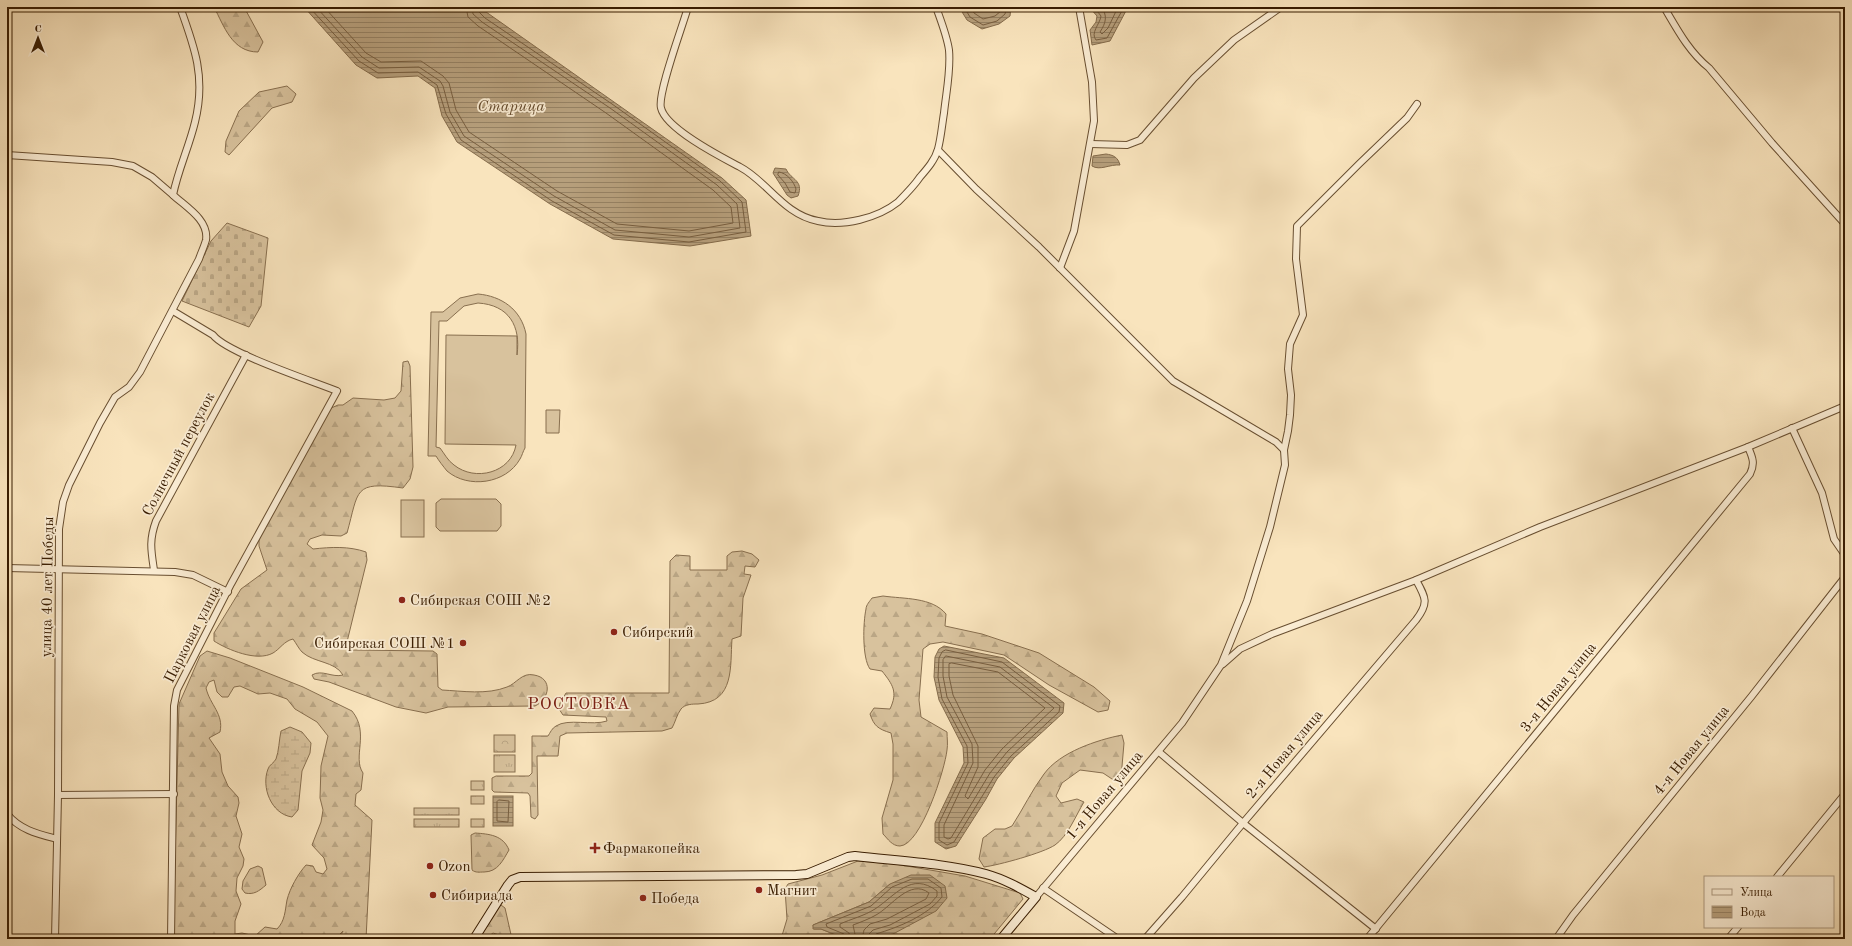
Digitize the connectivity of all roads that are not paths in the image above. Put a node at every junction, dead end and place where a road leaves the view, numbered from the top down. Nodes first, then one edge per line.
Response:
1 (180, 7) edge
2 (688, 7) edge
3 (936, 7) edge
4 (1079, 7) edge
5 (1281, 7) edge
6 (1664, 7) edge
7 (1417, 104) dead end
8 (1091, 144) junction
9 (938, 150) junction
10 (7, 155) edge
11 (173, 195) junction
12 (1845, 224) edge
13 (1060, 268) junction
14 (173, 311) junction
15 (246, 355) junction
16 (1845, 406) edge
17 (1792, 428) junction
18 (1748, 447) junction
19 (1284, 450) junction
20 (1845, 555) edge
21 (7, 568) edge
22 (59, 568) junction
23 (154, 570) junction
24 (1845, 577) edge
25 (1416, 580) junction
26 (228, 592) junction
27 (1222, 665) junction
28 (1159, 752) junction
29 (174, 794) junction
30 (1845, 794) edge
31 (58, 795) junction
32 (7, 814) edge
33 (1243, 823) junction
34 (57, 839) junction
35 (1778, 876) edge
36 (1044, 888) junction
37 (1036, 897) junction
38 (1376, 928) junction
39 (1737, 928) edge
40 (55, 939) edge
41 (171, 939) edge
42 (474, 939) edge
43 (1001, 939) edge
44 (1118, 939) edge
45 (1145, 939) edge
46 (1367, 939) edge
47 (1556, 939) edge
48 (1728, 939) edge

1 - 11 street
2 - 9 street
3 - 9 street
4 - 8 street
5 - 8 street
6 - 12 street
7 - 19 street
8 - 13 street
9 - 13 street
10 - 11 street, улица 40 лет Победы
11 - 14 street, улица 40 лет Победы
13 - 19 street
14 - 15 street
14 - 22 street, улица 40 лет Победы
15 - 23 street, Солнечный переулок
15 - 26 street, Парковая улица
16 - 17 street
17 - 18 street
17 - 20 street
18 - 25 street
18 - 38 street, 3-я Новая улица
19 - 27 street
21 - 22 street
22 - 23 street
22 - 31 street, улица 40 лет Победы
23 - 26 street
24 - 47 street, 4-я Новая улица
25 - 27 street
25 - 33 street, 2-я Новая улица
26 - 29 street, Парковая улица
27 - 28 street, 1-я Новая улица
28 - 33 street
28 - 36 street, 1-я Новая улица
29 - 31 street
29 - 41 street, Парковая улица
30 - 35 street
31 - 34 street, улица 40 лет Победы
32 - 34 street
33 - 38 street
33 - 45 street, 2-я Новая улица
34 - 40 street, улица 40 лет Победы
36 - 37 street, 1-я Новая улица
36 - 44 street
37 - 42 street
37 - 43 street, 1-я Новая улица
38 - 46 street, 3-я Новая улица
39 - 48 street

